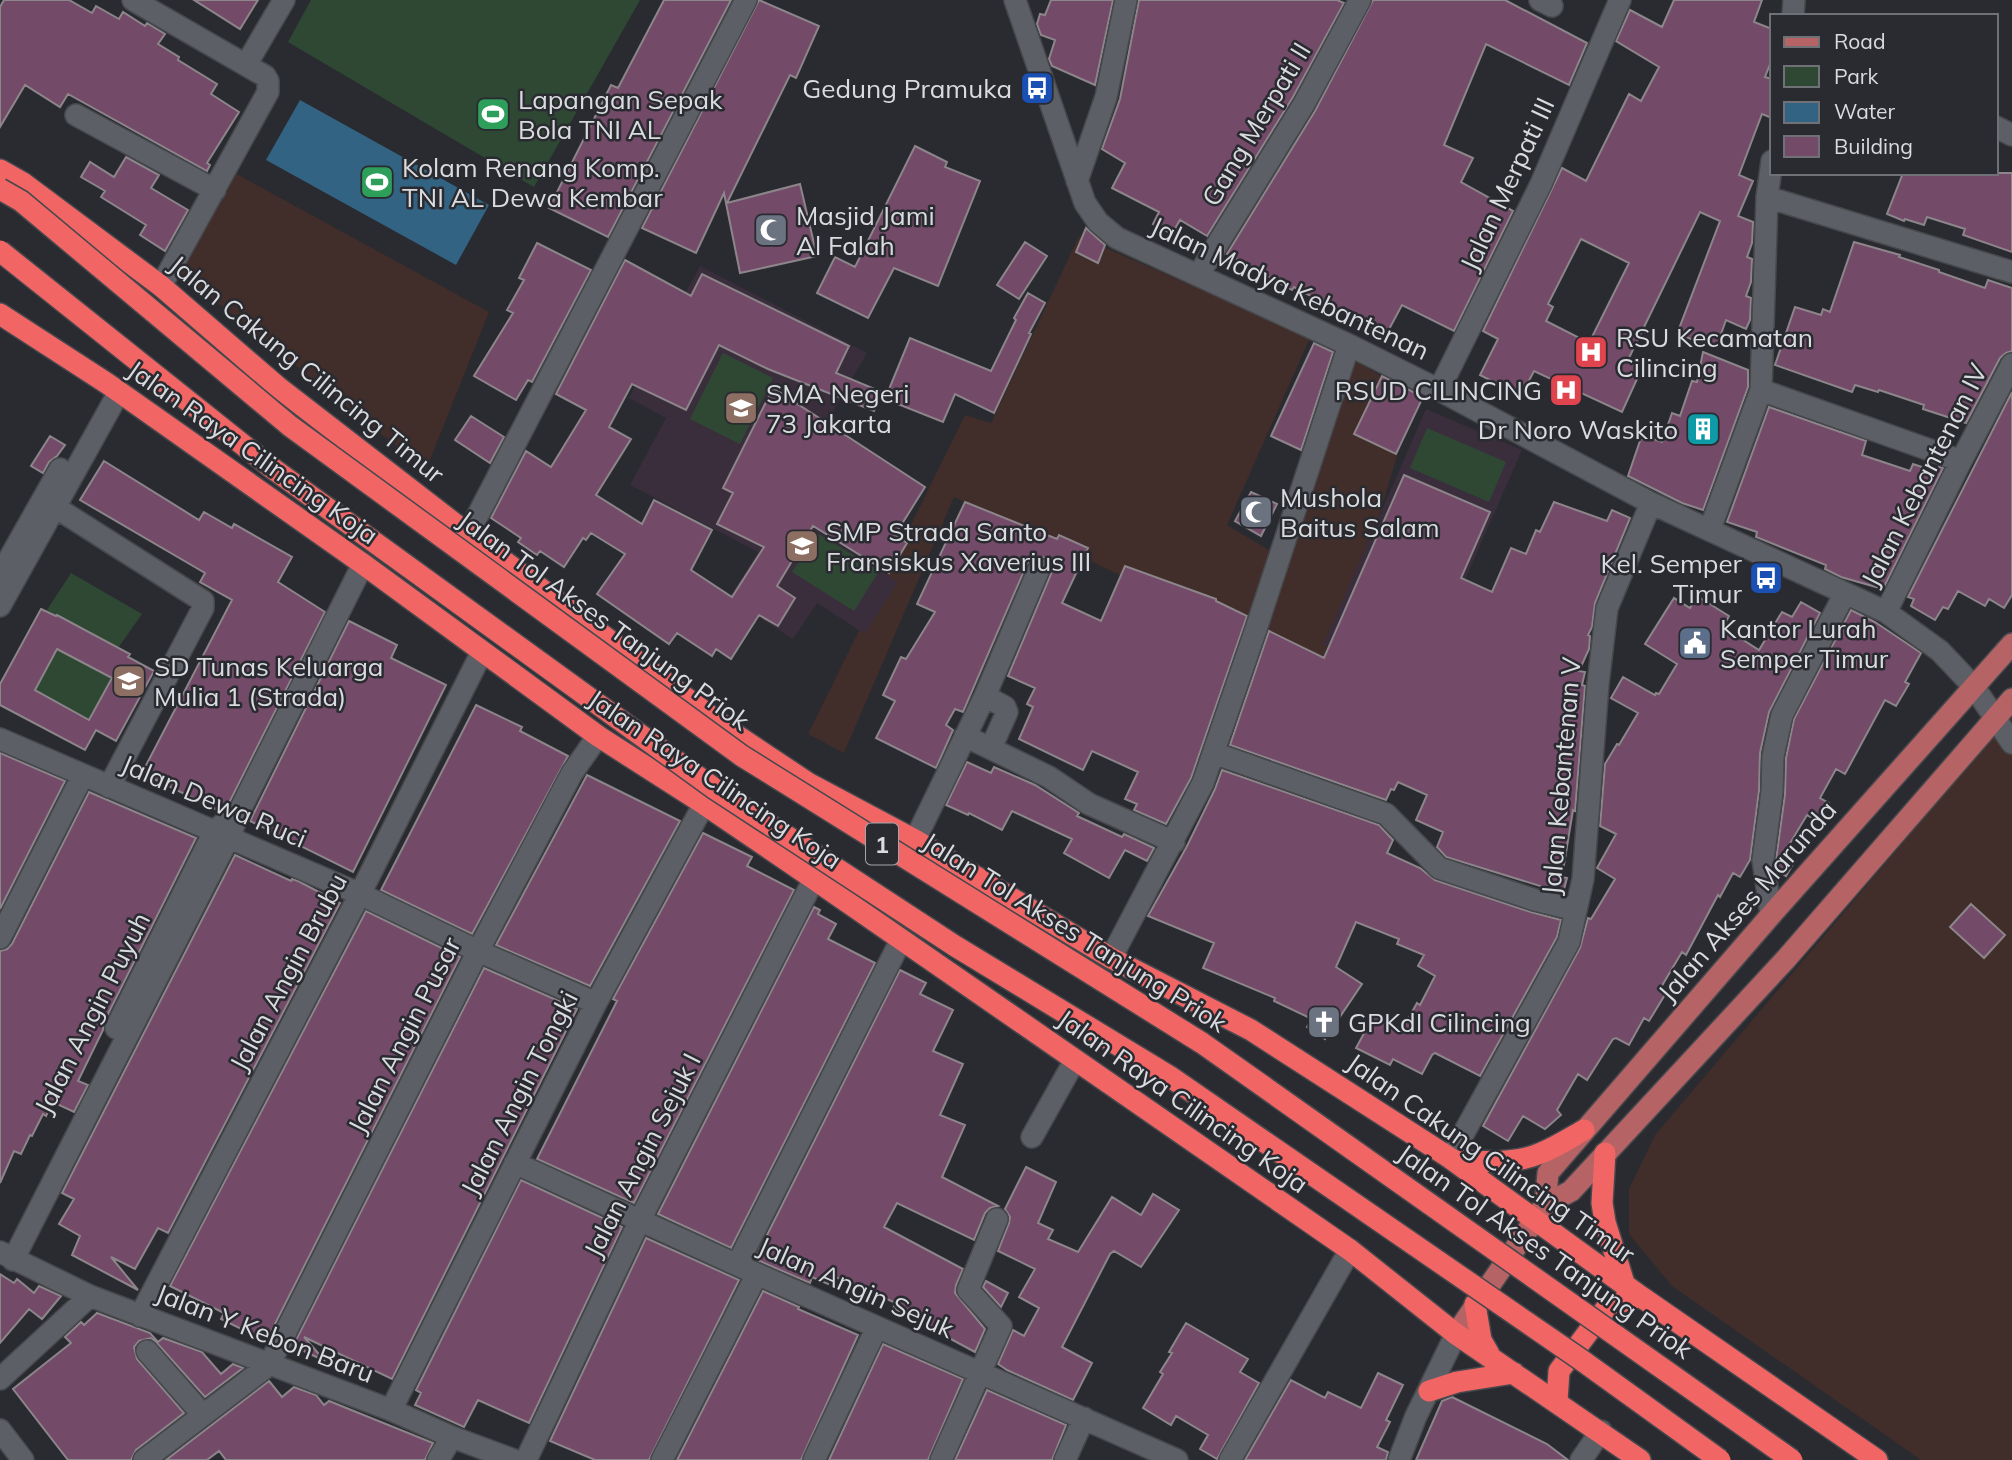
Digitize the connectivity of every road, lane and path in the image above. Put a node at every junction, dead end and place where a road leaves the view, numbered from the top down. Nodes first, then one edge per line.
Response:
1 (133, 0) edge
2 (285, 0) edge
3 (746, 0) edge
4 (1015, 0) edge
5 (1126, 0) edge
6 (1360, 0) edge
7 (1620, 0) edge
8 (246, 65) junction
9 (76, 115) dead end
10 (0, 170) edge
11 (1770, 175) edge
12 (1077, 181) junction
13 (0, 189) edge
14 (215, 190) junction
15 (1767, 197) junction
16 (0, 251) edge
17 (2012, 272) edge
18 (1199, 274) junction
19 (161, 286) junction
20 (0, 314) edge
21 (1349, 345) junction
22 (2012, 364) edge
23 (114, 389) junction
24 (1439, 390) junction
25 (1762, 390) junction
26 (1961, 461) junction
27 (1651, 503) junction
28 (55, 507) junction
29 (1710, 529) junction
30 (468, 534) junction
31 (363, 564) junction
32 (1039, 569) dead end
33 (0, 575) edge
34 (1845, 593) junction
35 (1, 601) edge
36 (1886, 612) junction
37 (2012, 644) edge
38 (482, 652) junction
39 (1974, 687) junction
40 (985, 695) junction
41 (2012, 699) edge
42 (1995, 719) junction
43 (598, 736) junction
44 (965, 736) junction
45 (0, 738) edge
46 (2012, 743) edge
47 (991, 748) junction
48 (1214, 753) junction
49 (83, 775) junction
50 (109, 787) junction
51 (704, 804) junction
52 (222, 834) junction
53 (915, 840) junction
54 (1174, 842) junction
55 (814, 879) junction
56 (360, 894) junction
57 (1577, 910) junction
58 (1771, 915) junction
59 (0, 938) edge
60 (901, 940) junction
61 (478, 951) junction
62 (1111, 958) junction
63 (596, 1003) junction
64 (1075, 1060) junction
65 (1584, 1130) junction
66 (1032, 1137) dead end
67 (1605, 1153) junction
68 (1452, 1159) junction
69 (515, 1163) junction
70 (1540, 1212) junction
71 (997, 1219) dead end
72 (640, 1220) junction
73 (1350, 1250) junction
74 (6, 1256) edge
75 (737, 1265) junction
76 (757, 1274) junction
77 (1632, 1290) junction
78 (90, 1296) junction
79 (1475, 1304) junction
80 (140, 1315) junction
81 (877, 1327) junction
82 (1456, 1334) junction
83 (147, 1351) dead end
84 (1490, 1356) junction
85 (269, 1365) junction
86 (981, 1373) junction
87 (1514, 1373) junction
88 (0, 1379) edge
89 (1429, 1391) junction
90 (1557, 1401) junction
91 (391, 1410) junction
92 (203, 1415) junction
93 (1084, 1418) junction
94 (0, 1430) edge
95 (1601, 1432) junction
96 (452, 1437) junction
97 (23, 1460) edge
98 (144, 1460) edge
99 (438, 1460) edge
100 (514, 1460) edge
101 (526, 1460) edge
102 (662, 1460) edge
103 (814, 1460) edge
104 (942, 1460) edge
105 (1065, 1460) edge
106 (1177, 1460) edge
107 (1230, 1460) edge
108 (1399, 1460) edge
109 (1581, 1460) edge
110 (1640, 1460) edge
111 (1720, 1460) edge
112 (1792, 1460) edge
113 (1877, 1460) edge

1 - 8 street
2 - 8 street
3 - 30 street
4 - 12 street, Jalan Madya Kebantenan
5 - 12 street
6 - 18 street, Gang Merpati II
7 - 24 street, Jalan Merpati III
8 - 14 street
9 - 14 street
10 - 19 highway, Jalan Cakung Cilincing Timur
11 - 15 street
12 - 18 street, Jalan Madya Kebantenan
13 - 112 highway, Jalan Tol Akses Tanjung Priok / 1, bridge
14 - 19 street
15 - 17 street
15 - 25 street
16 - 111 highway, 1, bridge
18 - 21 street, Jalan Madya Kebantenan
19 - 30 highway, Jalan Cakung Cilincing Timur
20 - 23 highway, Jalan Raya Cilincing Koja
21 - 24 street, Jalan Madya Kebantenan
21 - 48 street
22 - 26 street, Jalan Kebantenan IV
23 - 28 street
23 - 31 highway, Jalan Raya Cilincing Koja
23 - 33 street
24 - 27 street, Jalan Madya Kebantenan
25 - 26 street
25 - 29 street
26 - 36 street, Jalan Kebantenan IV
27 - 29 street, Jalan Madya Kebantenan
27 - 57 street, Jalan Kebantenan V
28 - 35 street
28 - 50 street
29 - 34 street, Jalan Madya Kebantenan
30 - 53 highway, Jalan Cakung Cilincing Timur
31 - 38 highway, Jalan Raya Cilincing Koja
31 - 52 street, Jalan Angin Puyuh
32 - 40 street
34 - 36 street, Jalan Madya Kebantenan
34 - 58 street
36 - 39 street, Jalan Madya Kebantenan
37 - 39 main road, Jalan Akses Marunda
38 - 43 highway, Jalan Raya Cilincing Koja
38 - 56 street, Jalan Angin Brubu
39 - 42 street, Jalan Madya Kebantenan
39 - 58 main road, Jalan Akses Marunda
40 - 44 street
40 - 47 street
41 - 42 main road, Jalan Akses Marunda
42 - 46 street, Jalan Madya Kebantenan
42 - 67 main road, Jalan Akses Marunda
43 - 51 highway, Jalan Raya Cilincing Koja
43 - 61 street, Jalan Angin Pusar
44 - 47 street
44 - 53 street
45 - 49 street, Jalan Dewa Ruci
47 - 54 street
48 - 54 street
48 - 57 street
49 - 50 street, Jalan Dewa Ruci
49 - 59 street
50 - 52 street, Jalan Dewa Ruci
51 - 55 highway, Jalan Raya Cilincing Koja
51 - 63 street, Jalan Angin Tongki
52 - 56 street, Jalan Dewa Ruci
52 - 74 street, Jalan Angin Puyuh
53 - 62 highway, Jalan Cakung Cilincing Timur
54 - 62 street
55 - 60 highway, Jalan Raya Cilincing Koja
55 - 72 street, Jalan Angin Sejuk I
56 - 61 street, Jalan Dewa Ruci
56 - 80 street, Jalan Angin Brubu
57 - 68 street, Jalan Kebantenan V
58 - 65 main road, Jalan Akses Marunda
60 - 64 highway, Jalan Raya Cilincing Koja
60 - 75 street
61 - 63 street, Jalan Dewa Ruci
61 - 85 street, Jalan Angin Pusar
62 - 68 highway, Jalan Cakung Cilincing Timur
63 - 69 street, Jalan Angin Tongki
64 - 66 street
64 - 73 highway, Jalan Raya Cilincing Koja
65 - 68 highway
65 - 70 main road, Jalan Akses Marunda
67 - 70 main road, Jalan Akses Marunda
67 - 77 highway
68 - 70 highway, Jalan Cakung Cilincing Timur
69 - 72 street, Jalan Angin Sejuk
69 - 91 street, Jalan Angin Tongki
70 - 77 highway, Jalan Cakung Cilincing Timur
70 - 79 main road, Jalan Akses Marunda
71 - 86 street
72 - 75 street, Jalan Angin Sejuk
72 - 101 street, Jalan Angin Sejuk I
73 - 82 highway, Jalan Raya Cilincing Koja
73 - 107 street
74 - 78 street, Jalan Y Kebon Baru
75 - 76 street, Jalan Angin Sejuk
76 - 81 street, Jalan Angin Sejuk
76 - 102 street
77 - 90 highway
77 - 113 highway, Jalan Cakung Cilincing Timur
78 - 80 street, Jalan Y Kebon Baru
78 - 88 street
79 - 82 main road, Jalan Akses Marunda
79 - 84 highway
80 - 85 street, Jalan Y Kebon Baru
81 - 86 street, Jalan Angin Sejuk
81 - 103 street
82 - 84 highway, Jalan Raya Cilincing Koja
82 - 89 street
83 - 92 street
84 - 87 highway, Jalan Raya Cilincing Koja
85 - 91 street, Jalan Y Kebon Baru
85 - 92 street
86 - 93 street, Jalan Angin Sejuk
86 - 104 street
87 - 89 highway
87 - 90 highway, Jalan Raya Cilincing Koja
89 - 108 street
90 - 95 highway, Jalan Raya Cilincing Koja
91 - 96 street, Jalan Y Kebon Baru
92 - 98 street
93 - 105 street
93 - 106 street, Jalan Angin Sejuk
94 - 97 street
95 - 109 street
95 - 110 highway, Jalan Raya Cilincing Koja
96 - 99 street
96 - 100 street, Jalan Y Kebon Baru

